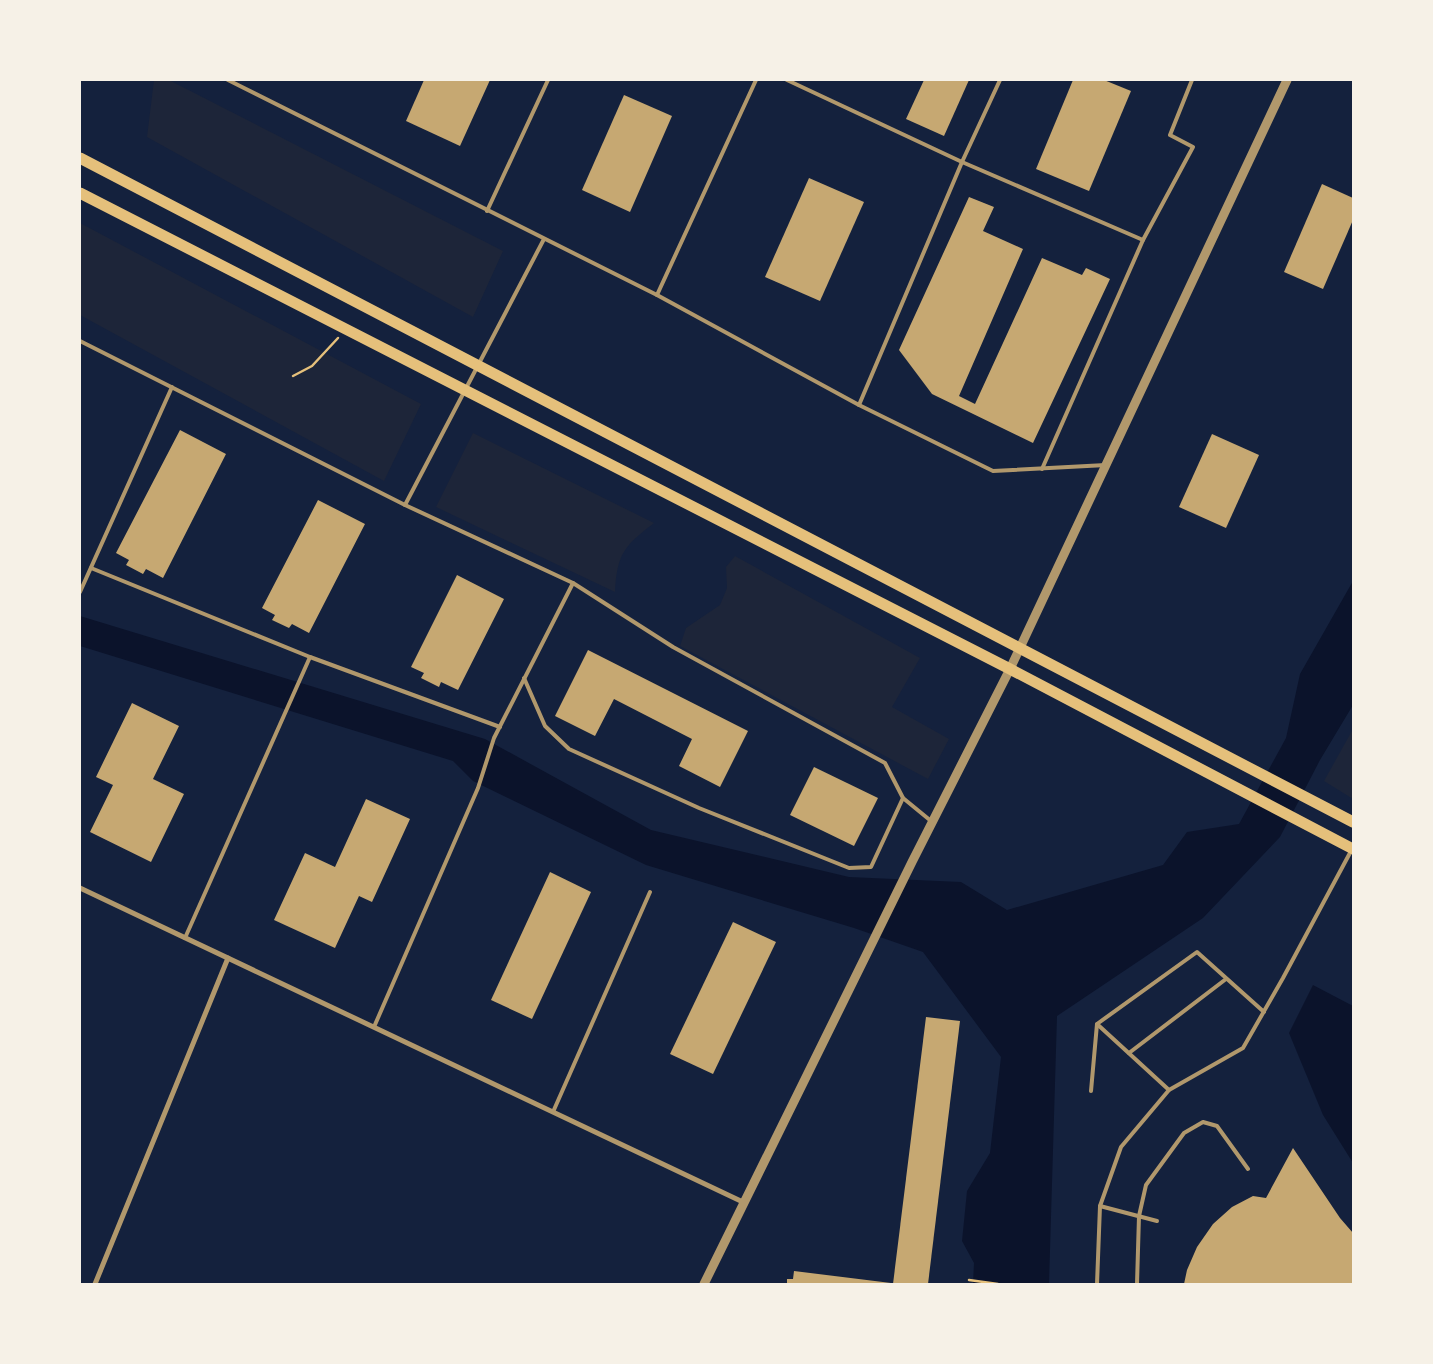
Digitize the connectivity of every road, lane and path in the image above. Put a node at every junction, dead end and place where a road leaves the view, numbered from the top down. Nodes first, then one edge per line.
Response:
1 (228, 80) edge
2 (548, 80) edge
3 (756, 80) edge
4 (786, 80) edge
5 (1000, 80) edge
6 (1192, 80) edge
7 (1288, 80) edge
8 (80, 158) edge
9 (962, 162) junction
10 (80, 193) edge
11 (487, 211) junction
12 (544, 239) junction
13 (1143, 240) junction
14 (657, 295) junction
15 (346, 329) junction
16 (80, 341) edge
17 (479, 366) junction
18 (293, 376) dead end
19 (172, 387) junction
20 (466, 391) junction
21 (859, 405) junction
22 (1106, 465) junction
23 (1042, 469) junction
24 (405, 505) junction
25 (91, 568) junction
26 (573, 583) junction
27 (80, 592) edge
28 (1020, 648) junction
29 (310, 657) junction
30 (1010, 669) junction
31 (524, 678) junction
32 (500, 728) junction
33 (903, 798) junction
34 (1353, 822) edge
35 (933, 823) junction
36 (1353, 848) edge
37 (80, 888) edge
38 (650, 892) dead end
39 (185, 938) junction
40 (228, 958) junction
41 (1226, 979) junction
42 (1264, 1012) junction
43 (1097, 1024) junction
44 (374, 1028) junction
45 (1129, 1053) junction
46 (1169, 1090) junction
47 (1091, 1091) dead end
48 (553, 1112) junction
49 (1248, 1169) dead end
50 (745, 1203) junction
51 (1100, 1206) junction
52 (1139, 1216) junction
53 (1157, 1221) dead end
54 (969, 1280) dead end
55 (95, 1284) edge
56 (704, 1284) edge
57 (998, 1284) edge
58 (1097, 1284) edge
59 (1137, 1284) edge

1 - 11 lane
2 - 11 lane
3 - 14 lane
4 - 9 lane
5 - 9 lane
6 - 13 lane
7 - 22 street
8 - 17 main road
9 - 13 lane
9 - 21 lane
10 - 15 main road
11 - 12 lane
12 - 14 lane
12 - 17 lane
13 - 23 lane
14 - 21 lane
15 - 18 path
15 - 20 main road
16 - 19 lane
17 - 20 lane
17 - 28 main road
19 - 24 lane
19 - 25 lane
20 - 24 lane
20 - 30 main road
21 - 23 lane
22 - 23 lane
22 - 28 street
24 - 26 lane
25 - 27 lane
25 - 29 lane
26 - 31 lane
26 - 33 lane
28 - 30 street
28 - 34 main road
29 - 32 lane
29 - 39 lane
30 - 35 street
30 - 36 main road
31 - 32 lane
31 - 33 lane
32 - 44 lane
33 - 35 lane
35 - 50 street
36 - 42 lane
37 - 39 street
38 - 48 lane
39 - 40 street
40 - 44 street
40 - 55 street
41 - 42 lane
41 - 43 lane
41 - 45 lane
42 - 46 lane
43 - 45 lane
43 - 47 lane
44 - 48 street
45 - 46 lane
46 - 51 lane
48 - 50 street
49 - 52 lane
50 - 56 street
51 - 52 lane
51 - 58 lane
52 - 53 lane
52 - 59 lane
54 - 57 path

